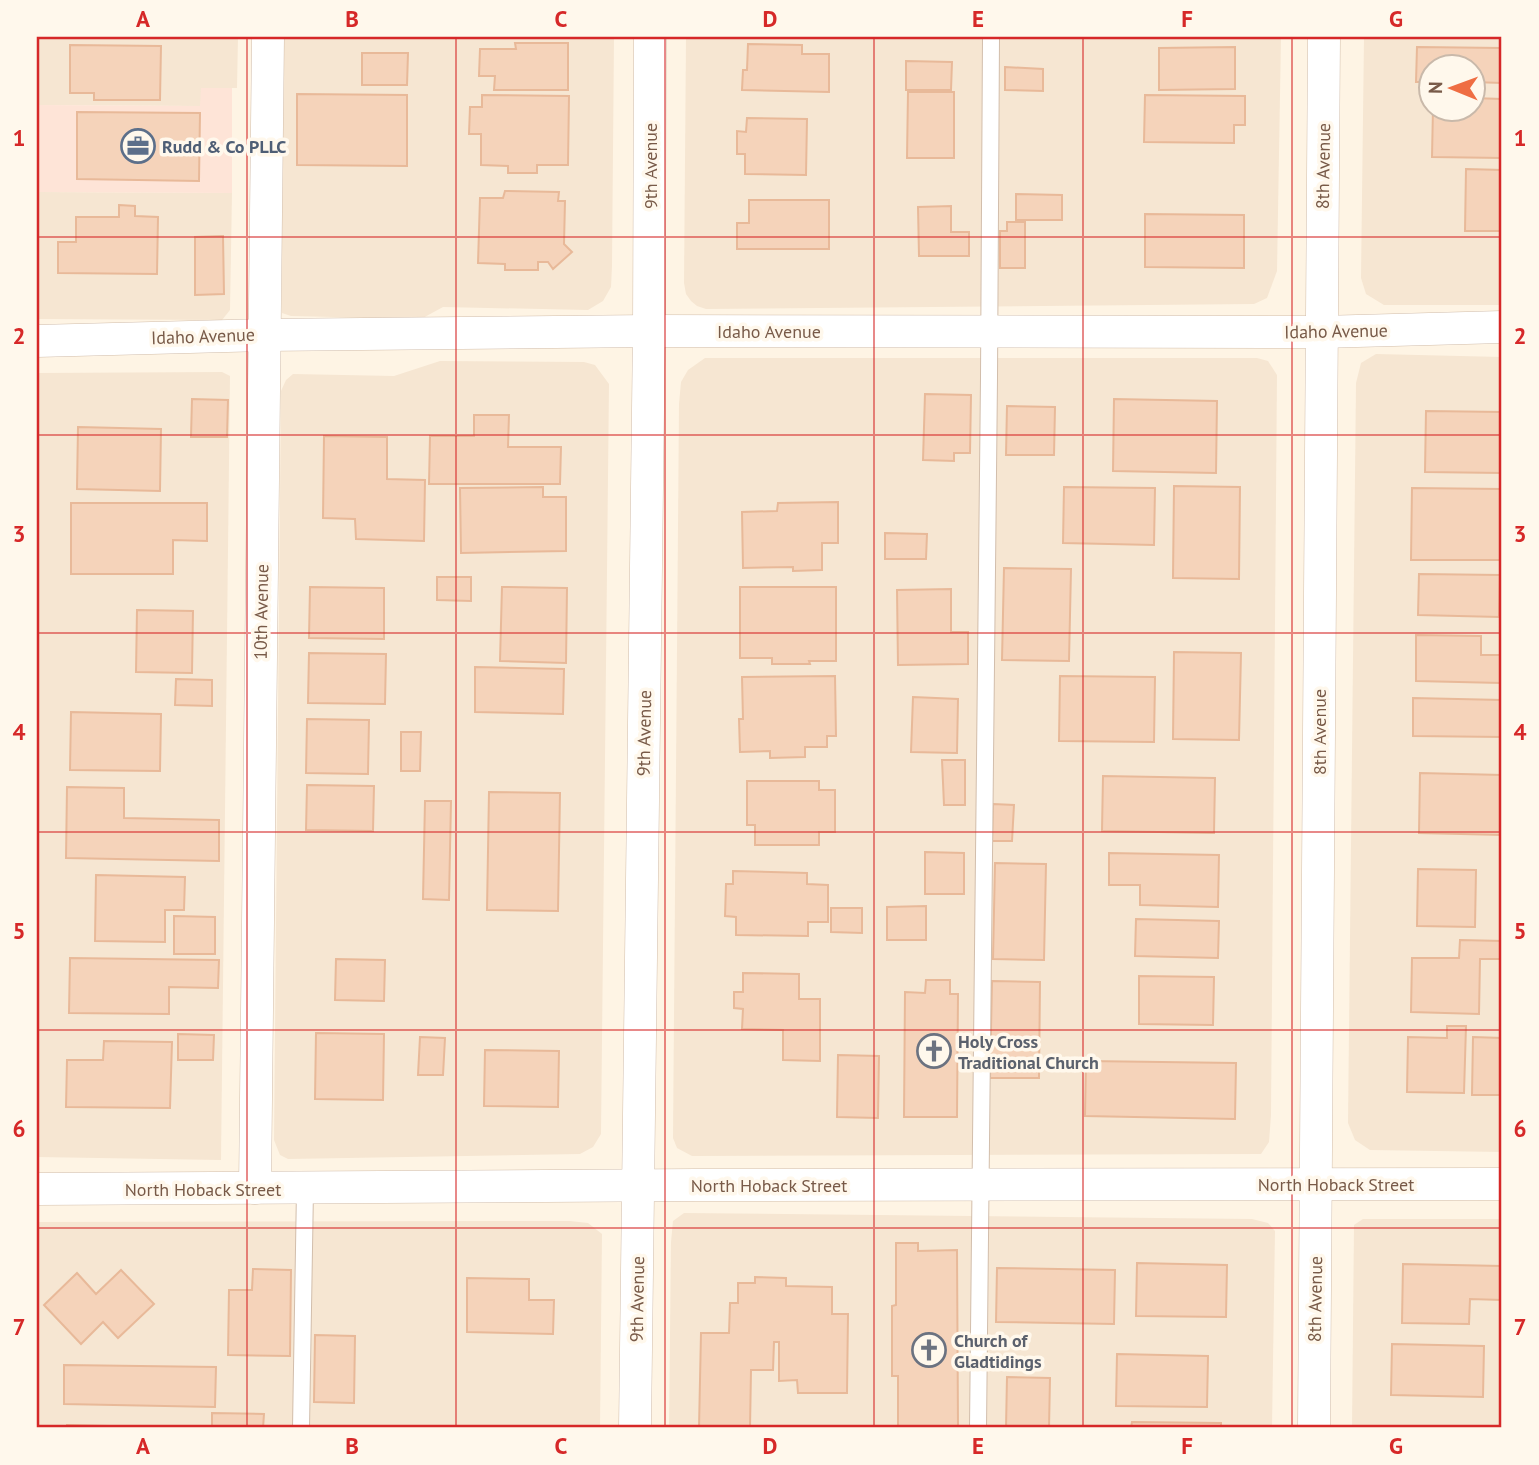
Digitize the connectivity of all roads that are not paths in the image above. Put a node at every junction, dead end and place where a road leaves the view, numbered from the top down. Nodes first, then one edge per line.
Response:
1 (268, 37) edge
2 (650, 37) edge
3 (991, 37) edge
4 (1324, 37) edge
5 (1502, 327) edge
6 (649, 331) junction
7 (990, 331) junction
8 (1321, 332) junction
9 (264, 335) junction
10 (37, 341) edge
11 (1317, 1184) junction
12 (1502, 1184) edge
13 (981, 1185) junction
14 (638, 1186) junction
15 (255, 1188) junction
16 (37, 1189) edge
17 (304, 1189) junction
18 (301, 1428) edge
19 (635, 1428) edge
20 (978, 1428) edge
21 (1314, 1428) edge

1 - 9 street, 10th Avenue
2 - 6 street, 9th Avenue
3 - 7 lane
4 - 8 street, 8th Avenue
5 - 8 street, Idaho Avenue
6 - 7 street, Idaho Avenue
6 - 9 street, Idaho Avenue
6 - 14 street, 9th Avenue
7 - 8 street, Idaho Avenue
7 - 13 lane
8 - 11 street, 8th Avenue
9 - 10 street, Idaho Avenue
9 - 15 street, 10th Avenue
11 - 12 street, North Hoback Street
11 - 13 street, North Hoback Street
11 - 21 street, 8th Avenue
13 - 14 street, North Hoback Street
13 - 20 lane
14 - 17 street, North Hoback Street
14 - 19 street, 9th Avenue
15 - 16 street, North Hoback Street
15 - 17 street, North Hoback Street
17 - 18 lane

